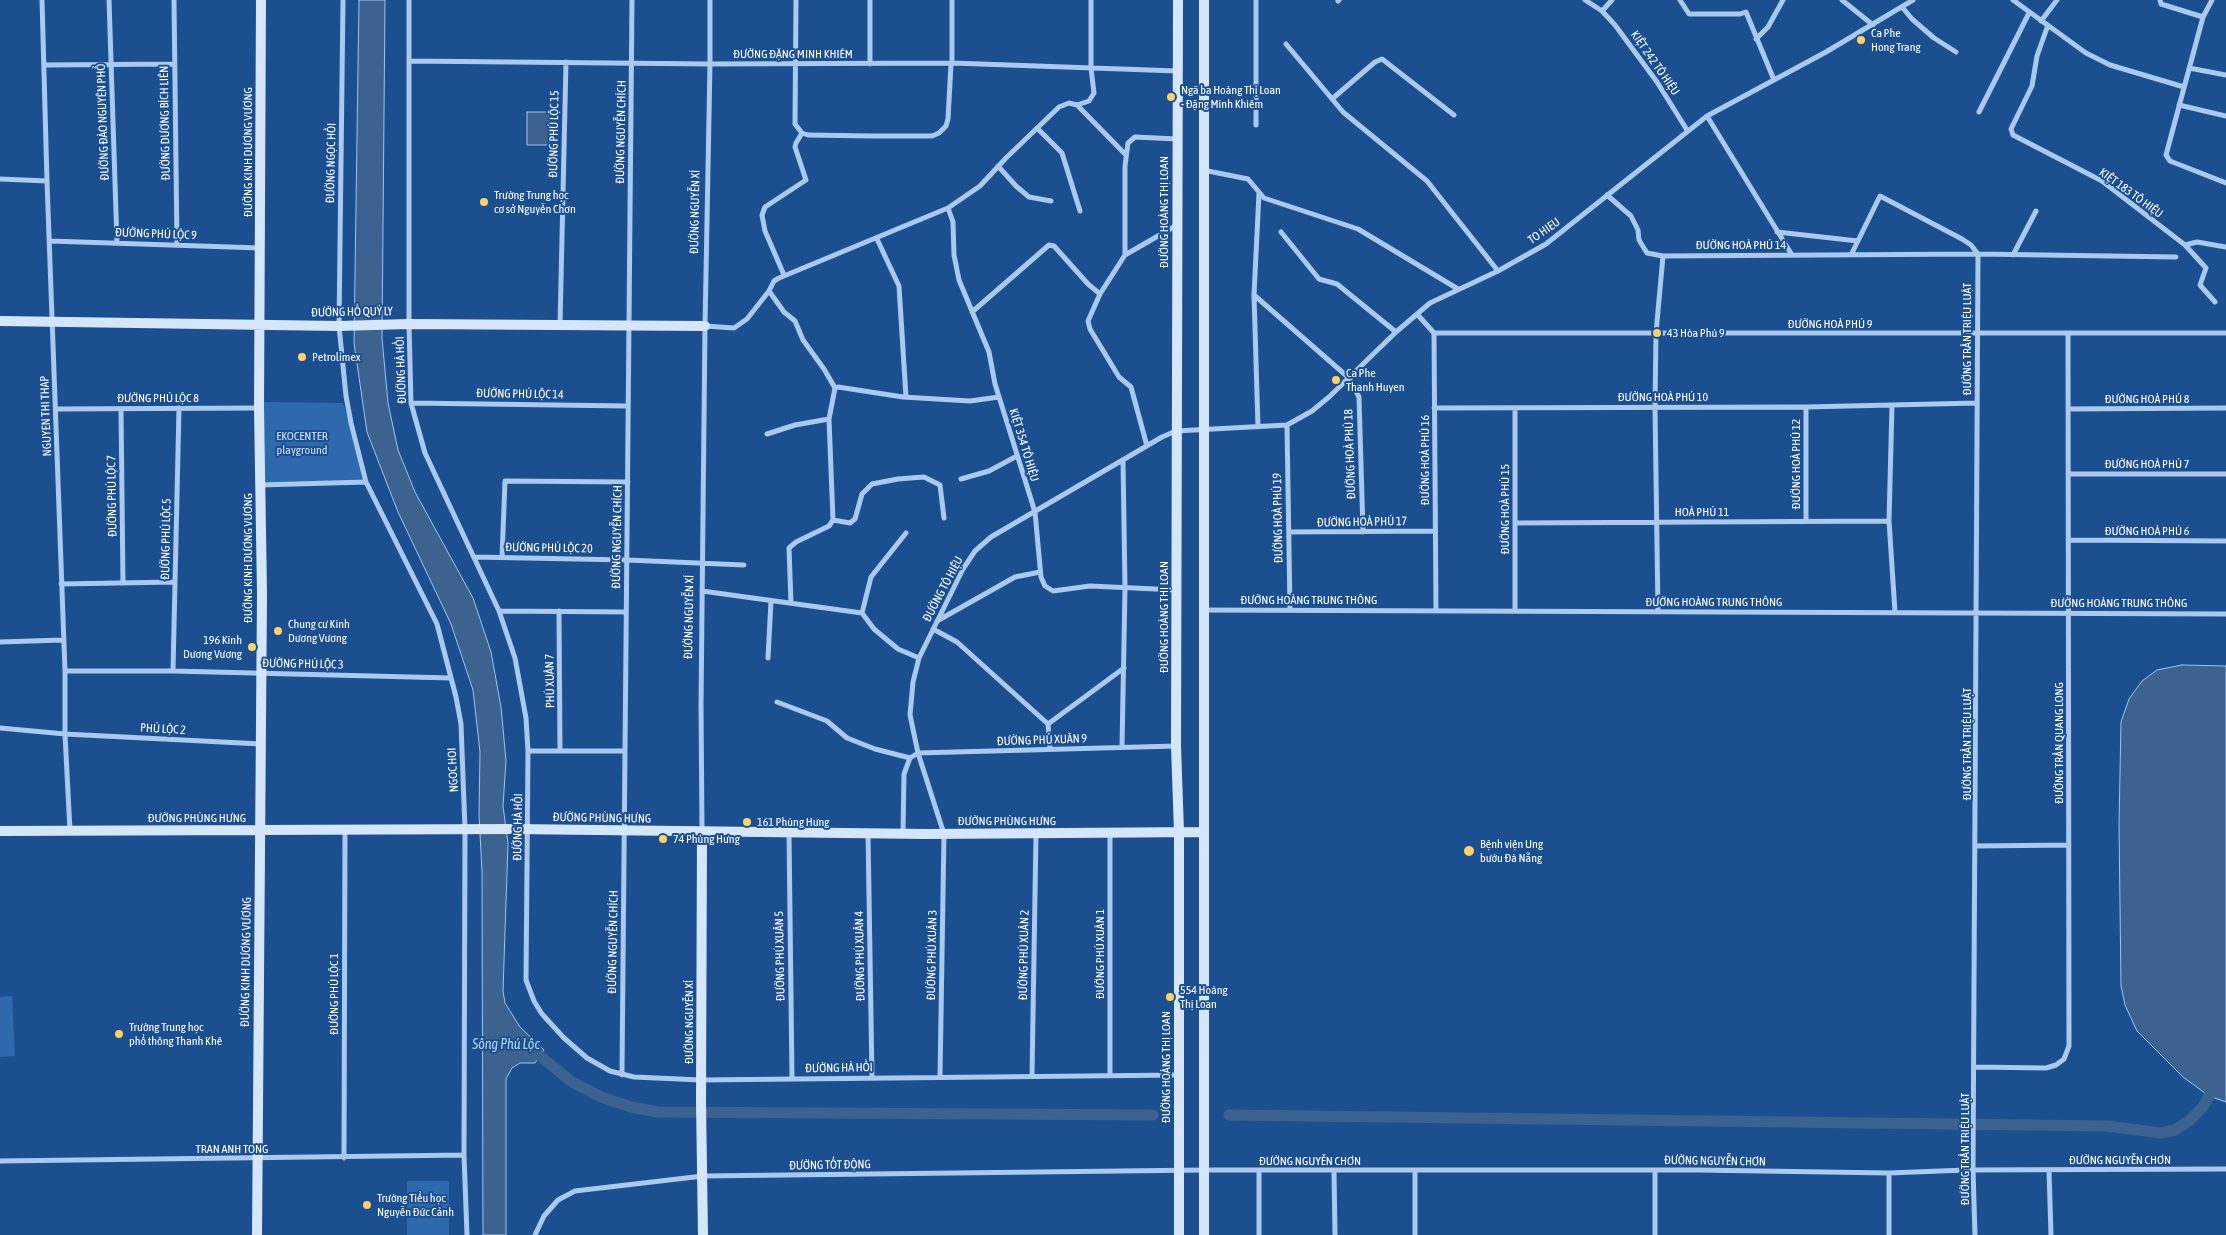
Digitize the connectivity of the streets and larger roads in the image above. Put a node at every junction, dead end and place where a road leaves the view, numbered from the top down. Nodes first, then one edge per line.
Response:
1 (42, 0) edge
2 (109, 0) edge
3 (174, 0) edge
4 (262, 0) edge
5 (343, 0) edge
6 (409, 0) edge
7 (632, 0) edge
8 (710, 0) edge
9 (796, 0) edge
10 (870, 0) edge
11 (952, 0) edge
12 (1091, 0) edge
13 (1178, 0) edge
14 (1204, 0) edge
15 (1256, 0) edge
16 (1585, 0) edge
17 (1612, 0) edge
18 (1680, 0) edge
19 (1783, 0) edge
20 (1842, 0) edge
21 (1913, 0) edge
22 (2013, 0) edge
23 (2057, 0) edge
24 (2160, 0) edge
25 (2212, 0) edge
26 (1902, 7) junction
27 (1602, 12) junction
28 (2029, 13) junction
29 (2203, 17) junction
30 (2041, 21) junction
31 (1873, 26) junction
32 (2048, 26) junction
33 (1756, 39) junction
34 (1286, 44) dead end
35 (1956, 52) dead end
36 (409, 61) junction
37 (566, 62) junction
38 (631, 63) junction
39 (111, 64) junction
40 (175, 64) junction
41 (710, 64) junction
42 (795, 64) junction
43 (870, 64) junction
44 (951, 64) junction
45 (44, 65) junction
46 (1091, 68) junction
47 (2189, 68) junction
48 (1177, 71) junction
49 (2226, 75) edge
50 (1774, 80) junction
51 (2184, 87) junction
52 (1332, 99) junction
53 (1077, 105) junction
54 (2179, 106) junction
55 (1979, 112) dead end
56 (1454, 115) dead end
57 (1707, 116) junction
58 (2226, 116) edge
59 (1256, 125) dead end
60 (1037, 128) junction
61 (1687, 130) junction
62 (802, 133) junction
63 (1177, 139) junction
64 (1126, 154) junction
65 (998, 166) junction
66 (1203, 170) junction
67 (0, 180) edge
68 (47, 181) junction
69 (2226, 183) edge
70 (1259, 193) junction
71 (1607, 195) junction
72 (1051, 201) dead end
73 (948, 208) junction
74 (1080, 211) dead end
75 (2036, 211) dead end
76 (1177, 225) junction
77 (1281, 232) dead end
78 (1777, 232) junction
79 (877, 239) junction
80 (50, 241) junction
81 (1858, 241) junction
82 (117, 243) junction
83 (177, 245) junction
84 (2185, 245) junction
85 (2226, 247) edge
86 (260, 248) junction
87 (1978, 254) junction
88 (1125, 255) junction
89 (1792, 255) junction
90 (1851, 255) junction
91 (2013, 255) junction
92 (1663, 256) junction
93 (2176, 257) dead end
94 (1498, 271) junction
95 (784, 276) junction
96 (1458, 289) junction
97 (770, 291) junction
98 (1100, 294) junction
99 (1254, 295) junction
100 (2215, 302) dead end
101 (972, 312) junction
102 (1417, 314) junction
103 (0, 321) edge
104 (53, 322) junction
105 (409, 324) junction
106 (260, 325) junction
107 (344, 326) junction
108 (560, 326) junction
109 (629, 326) junction
110 (705, 326) junction
111 (1396, 332) junction
112 (1434, 333) junction
113 (1656, 333) junction
114 (2226, 333) edge
115 (1977, 334) junction
116 (2068, 334) junction
117 (1349, 378) junction
118 (835, 388) junction
119 (906, 397) junction
120 (999, 397) junction
121 (411, 403) junction
122 (1977, 403) junction
123 (1892, 405) junction
124 (628, 406) junction
125 (1655, 407) junction
126 (1806, 407) junction
127 (179, 408) junction
128 (259, 408) junction
129 (1434, 408) junction
130 (1515, 408) junction
131 (2226, 408) edge
132 (56, 409) junction
133 (121, 409) junction
134 (2068, 409) junction
135 (829, 418) junction
136 (1287, 426) junction
137 (1258, 427) junction
138 (1202, 430) junction
139 (1176, 432) junction
140 (767, 434) dead end
141 (1146, 446) junction
142 (1017, 456) junction
143 (1123, 460) junction
144 (2068, 474) junction
145 (2226, 474) edge
146 (962, 479) dead end
147 (366, 482) junction
148 (628, 482) junction
149 (260, 485) junction
150 (1035, 512) junction
151 (944, 518) dead end
152 (833, 520) junction
153 (1806, 521) junction
154 (1889, 521) junction
155 (1656, 522) junction
156 (1515, 523) junction
157 (1435, 531) junction
158 (1288, 532) junction
159 (1362, 532) junction
160 (906, 533) dead end
161 (2068, 540) junction
162 (2226, 541) edge
163 (474, 557) junction
164 (502, 557) junction
165 (627, 560) junction
166 (703, 562) junction
167 (744, 565) dead end
168 (1040, 572) junction
169 (175, 582) junction
170 (123, 583) junction
171 (61, 584) junction
172 (1125, 588) junction
173 (1177, 590) junction
174 (702, 591) junction
175 (771, 601) junction
176 (791, 603) junction
177 (1203, 610) junction
178 (1290, 610) junction
179 (499, 611) junction
180 (1436, 611) junction
181 (1515, 611) junction
182 (559, 612) junction
183 (626, 612) junction
184 (1658, 612) junction
185 (1895, 612) junction
186 (862, 613) junction
187 (1977, 613) junction
188 (2068, 613) junction
189 (2226, 614) edge
190 (937, 622) junction
191 (933, 629) junction
192 (62, 640) junction
193 (0, 642) edge
194 (768, 658) dead end
195 (919, 658) junction
196 (1124, 668) junction
197 (65, 671) junction
198 (173, 671) junction
199 (261, 673) junction
200 (451, 678) junction
201 (777, 702) dead end
202 (1048, 724) junction
203 (0, 728) edge
204 (65, 734) junction
205 (261, 744) junction
206 (1176, 746) junction
207 (1122, 747) junction
208 (1050, 749) junction
209 (528, 751) junction
210 (560, 751) junction
211 (625, 751) junction
212 (918, 753) junction
213 (910, 758) junction
214 (465, 829) junction
215 (527, 829) junction
216 (0, 830) edge
217 (260, 830) junction
218 (344, 830) junction
219 (624, 830) junction
220 (70, 831) junction
221 (702, 832) junction
222 (1179, 832) junction
223 (1203, 832) junction
224 (788, 833) junction
225 (868, 833) junction
226 (1110, 833) junction
227 (902, 834) junction
228 (944, 834) junction
229 (1036, 834) junction
230 (2069, 845) junction
231 (1976, 846) junction
232 (1975, 1067) junction
233 (622, 1075) junction
234 (1110, 1075) junction
235 (1179, 1075) junction
236 (1032, 1076) junction
237 (940, 1077) junction
238 (872, 1078) junction
239 (792, 1079) junction
240 (701, 1080) junction
241 (464, 1155) junction
242 (344, 1158) junction
243 (257, 1159) junction
244 (0, 1160) edge
245 (2226, 1169) edge
246 (1179, 1170) junction
247 (1204, 1170) junction
248 (1259, 1170) junction
249 (1655, 1170) junction
250 (1973, 1170) junction
251 (2049, 1170) junction
252 (1334, 1171) junction
253 (1415, 1171) junction
254 (1889, 1173) junction
255 (703, 1176) junction
256 (256, 1235) edge
257 (467, 1235) edge
258 (535, 1235) edge
259 (704, 1235) edge
260 (1179, 1235) edge
261 (1204, 1235) edge
262 (1259, 1235) edge
263 (1334, 1235) edge
264 (1415, 1235) edge
265 (1655, 1235) edge
266 (1889, 1235) edge
267 (1975, 1235) edge
268 (2050, 1235) edge

1 - 45 street, NGUYEN THI THAP
2 - 39 street, ĐƯỜNG ĐÀO NGUYÊN PHỔ
3 - 40 street, ĐƯỜNG DƯƠNG BÍCH LIÊN
4 - 86 street, ĐƯỜNG KINH DƯƠNG VƯƠNG
5 - 107 street, ĐƯỜNG NGỌC HỒI
6 - 36 street, ĐƯỜNG HÀ HỒI
7 - 38 street, ĐƯỜNG NGUYỄN CHÍCH
8 - 41 street, ĐƯỜNG NGUYỄN XÍ
9 - 42 street
10 - 43 street
11 - 44 street
12 - 46 street
13 - 48 street, ĐƯỜNG HOÀNG THỊ LOAN
14 - 66 street
15 - 59 street
16 - 27 street, KIỆT 242 TÔ HIỆU
17 - 27 street
18 - 33 street
19 - 33 street
20 - 31 street
21 - 26 street, TO HIEU
22 - 28 street
23 - 30 street
24 - 29 street
25 - 29 street
26 - 31 street, TO HIEU
26 - 35 street
27 - 61 street, KIỆT 242 TÔ HIỆU
28 - 30 street
28 - 55 street
29 - 47 street
30 - 32 street
31 - 50 street, TO HIEU
32 - 51 street
32 - 84 street, KIỆT 183 TÔ HIỆU
33 - 50 street
34 - 52 street
36 - 37 street, ĐƯỜNG ĐẶNG MINH KHIÊM
36 - 105 street, ĐƯỜNG HÀ HỒI
37 - 38 street, ĐƯỜNG ĐẶNG MINH KHIÊM
37 - 108 street, ĐƯỜNG PHÚ LỘC 15
38 - 41 street, ĐƯỜNG ĐẶNG MINH KHIÊM
38 - 109 street, ĐƯỜNG NGUYỄN CHÍCH
39 - 40 street
39 - 45 street
39 - 82 street, ĐƯỜNG ĐÀO NGUYÊN PHỔ
40 - 83 street, ĐƯỜNG DƯƠNG BÍCH LIÊN
41 - 42 street, ĐƯỜNG ĐẶNG MINH KHIÊM
41 - 110 street, ĐƯỜNG NGUYỄN XÍ
42 - 43 street, ĐƯỜNG ĐẶNG MINH KHIÊM
42 - 62 street
43 - 44 street, ĐƯỜNG ĐẶNG MINH KHIÊM
44 - 46 street, ĐƯỜNG ĐẶNG MINH KHIÊM
44 - 62 street
45 - 68 street, NGUYEN THI THAP
46 - 48 street, ĐƯỜNG ĐẶNG MINH KHIÊM
46 - 53 street
47 - 49 street
47 - 51 street
48 - 63 street, ĐƯỜNG HOÀNG THỊ LOAN
50 - 57 street, TO HIEU
51 - 54 street
52 - 56 street
52 - 94 street
53 - 60 street
53 - 64 street
54 - 58 street
54 - 69 street
57 - 61 street, TO HIEU
57 - 78 street
60 - 65 street
60 - 74 street
61 - 71 street, TO HIEU
62 - 95 street
63 - 64 street
63 - 76 street, ĐƯỜNG HOÀNG THỊ LOAN
64 - 88 street
65 - 72 street
65 - 73 street
66 - 70 street
66 - 138 street
67 - 68 street
68 - 80 street, NGUYEN THI THAP
70 - 96 street
70 - 99 street
71 - 92 street
71 - 94 street, TO HIEU
73 - 79 street
73 - 101 street, KIỆT 354 TÔ HIỆU
75 - 91 street
76 - 88 street
76 - 139 street, ĐƯỜNG HOÀNG THỊ LOAN
77 - 111 street
78 - 81 street
78 - 89 street
79 - 95 street
79 - 119 street
80 - 82 street, ĐƯỜNG PHÚ LỘC 9
80 - 104 street, NGUYEN THI THAP
81 - 87 street
81 - 90 street
82 - 83 street, ĐƯỜNG PHÚ LỘC 9
83 - 86 street, ĐƯỜNG PHÚ LỘC 9
84 - 85 street
84 - 100 street, KIỆT 183 TÔ HIỆU
86 - 106 street, ĐƯỜNG KINH DƯƠNG VƯƠNG
87 - 90 street, ĐƯỜNG HOÀ PHÚ 14
87 - 91 street, ĐƯỜNG HOÀ PHÚ 14
87 - 115 street, ĐƯỜNG TRẦN TRIỆU LUẬT
88 - 98 street
89 - 90 street, ĐƯỜNG HOÀ PHÚ 14
89 - 92 street, ĐƯỜNG HOÀ PHÚ 14
91 - 93 street, ĐƯỜNG HOÀ PHÚ 14
92 - 113 street
94 - 96 street, TO HIEU
95 - 97 street
96 - 102 street, TO HIEU
97 - 110 street
97 - 118 street
98 - 101 street
98 - 141 street
99 - 117 street
99 - 137 street
101 - 120 street, KIỆT 354 TÔ HIỆU
102 - 111 street, TO HIEU
102 - 112 street
103 - 104 street, ĐƯỜNG HỒ QUÝ LY
104 - 106 street, ĐƯỜNG HỒ QUÝ LY
104 - 132 street, NGUYEN THI THAP
105 - 107 street, ĐƯỜNG HỒ QUÝ LY
105 - 108 street, ĐƯỜNG HỒ QUÝ LY
105 - 121 street, ĐƯỜNG HÀ HỒI
106 - 107 street, ĐƯỜNG HỒ QUÝ LY
106 - 128 street, ĐƯỜNG KINH DƯƠNG VƯƠNG
107 - 147 street, NGOC HOI
108 - 109 street, ĐƯỜNG HỒ QUÝ LY
109 - 110 street, ĐƯỜNG HỒ QUÝ LY
109 - 124 street, ĐƯỜNG NGUYỄN CHÍCH
110 - 166 street, ĐƯỜNG NGUYỄN XÍ
111 - 117 street, TO HIEU
112 - 113 street, ĐƯỜNG HOÀ PHÚ 9
112 - 129 street, ĐƯỜNG HOÀ PHÚ 16
113 - 115 street, ĐƯỜNG HOÀ PHÚ 9
113 - 125 street
114 - 116 street, ĐƯỜNG HOÀ PHÚ 9
115 - 116 street, ĐƯỜNG HOÀ PHÚ 9
115 - 122 street, ĐƯỜNG TRẦN TRIỆU LUẬT
116 - 134 street, ĐƯỜNG TRẦN QUANG LONG
117 - 136 street, TO HIEU
117 - 159 street, ĐƯỜNG HOÀ PHÚ 18
118 - 119 street
118 - 135 street
119 - 120 street
120 - 142 street, KIỆT 354 TÔ HIỆU
121 - 124 street, ĐƯỜNG PHÚ LỘC 14
121 - 163 street, ĐƯỜNG HÀ HỒI
122 - 123 street, ĐƯỜNG HOÀ PHÚ 10
122 - 187 street, ĐƯỜNG TRẦN TRIỆU LUẬT
123 - 126 street, ĐƯỜNG HOÀ PHÚ 10
123 - 154 street
124 - 148 street, ĐƯỜNG NGUYỄN CHÍCH
125 - 126 street, ĐƯỜNG HOÀ PHÚ 10
125 - 130 street, ĐƯỜNG HOÀ PHÚ 10
125 - 155 street
126 - 153 street, ĐƯỜNG HOÀ PHÚ 12
127 - 128 street, ĐƯỜNG PHÚ LỘC 8
127 - 133 street, ĐƯỜNG PHÚ LỘC 8
127 - 169 street, ĐƯỜNG PHÚ LỘC 5
128 - 149 street, ĐƯỜNG KINH DƯƠNG VƯƠNG
129 - 130 street, ĐƯỜNG HOÀ PHÚ 10
129 - 157 street, ĐƯỜNG HOÀ PHÚ 16
130 - 156 street, ĐƯỜNG HOÀ PHÚ 15
131 - 134 street, ĐƯỜNG HOÀ PHÚ 8
132 - 133 street, ĐƯỜNG PHÚ LỘC 8
132 - 171 street, NGUYEN THI THAP
133 - 170 street, ĐƯỜNG PHÚ LỘC 7
134 - 144 street, ĐƯỜNG TRẦN QUANG LONG
135 - 140 street
135 - 152 street
136 - 137 street, TO HIEU
136 - 158 street, ĐƯỜNG HOÀ PHÚ 19
137 - 138 street, TO HIEU
138 - 139 street, TO HIEU
138 - 177 street
139 - 141 street, ĐƯỜNG TÔ HIỆU
139 - 173 street, ĐƯỜNG HOÀNG THỊ LOAN
141 - 143 street, ĐƯỜNG TÔ HIỆU
142 - 146 street
142 - 150 street, KIỆT 354 TÔ HIỆU
143 - 150 street, ĐƯỜNG TÔ HIỆU
143 - 172 street
144 - 145 street, ĐƯỜNG HOÀ PHÚ 7
144 - 161 street, ĐƯỜNG TRẦN QUANG LONG
147 - 149 street
147 - 200 street, NGOC HOI
148 - 164 street
148 - 165 street, ĐƯỜNG NGUYỄN CHÍCH
149 - 199 street, ĐƯỜNG KINH DƯƠNG VƯƠNG
150 - 168 street, KIỆT 354 TÔ HIỆU
150 - 190 street, ĐƯỜNG TÔ HIỆU
151 - 152 street
152 - 176 street
153 - 154 street, HOÀ PHÚ 11
153 - 155 street, HOÀ PHÚ 11
154 - 185 street
155 - 156 street, HOÀ PHÚ 11
155 - 184 street
156 - 181 street, ĐƯỜNG HOÀ PHÚ 15
157 - 159 street, ĐƯỜNG HOÀ PHÚ 17
157 - 180 street, ĐƯỜNG HOÀ PHÚ 16
158 - 159 street, ĐƯỜNG HOÀ PHÚ 17
158 - 178 street, ĐƯỜNG HOÀ PHÚ 19
160 - 186 street
161 - 162 street, ĐƯỜNG HOÀ PHÚ 6
161 - 188 street, ĐƯỜNG TRẦN QUANG LONG
163 - 164 street, ĐƯỜNG PHÚ LỘC 20
163 - 179 street, ĐƯỜNG HÀ HỒI
164 - 165 street, ĐƯỜNG PHÚ LỘC 20
165 - 166 street, ĐƯỜNG PHÚ LỘC 20
165 - 183 street, ĐƯỜNG NGUYỄN CHÍCH
166 - 167 street, ĐƯỜNG PHÚ LỘC 20
166 - 174 street, ĐƯỜNG NGUYỄN XÍ
168 - 172 street
168 - 190 street
169 - 170 street
169 - 198 street, ĐƯỜNG PHÚ LỘC 5
170 - 171 street
171 - 192 street, NGUYEN THI THAP
172 - 173 street
172 - 196 street
173 - 206 street, ĐƯỜNG HOÀNG THỊ LOAN
174 - 175 street
174 - 221 street, ĐƯỜNG NGUYỄN XÍ
175 - 176 street
175 - 194 street
176 - 186 street
177 - 178 street, ĐƯỜNG HOÀNG TRUNG THÔNG
177 - 223 street
178 - 180 street, ĐƯỜNG HOÀNG TRUNG THÔNG
179 - 182 street
179 - 209 street, ĐƯỜNG HÀ HỒI
180 - 181 street, ĐƯỜNG HOÀNG TRUNG THÔNG
181 - 184 street, ĐƯỜNG HOÀNG TRUNG THÔNG
182 - 183 street
182 - 210 street, PHÚ XUÂN 7
183 - 211 street, ĐƯỜNG NGUYỄN CHÍCH
184 - 185 street, ĐƯỜNG HOÀNG TRUNG THÔNG
185 - 187 street, ĐƯỜNG HOÀNG TRUNG THÔNG
186 - 195 street
187 - 188 street, ĐƯỜNG HOÀNG TRUNG THÔNG
187 - 231 street, ĐƯỜNG TRẦN TRIỆU LUẬT
188 - 189 street, ĐƯỜNG HOÀNG TRUNG THÔNG
188 - 230 street, ĐƯỜNG TRẦN QUANG LONG
190 - 191 street, ĐƯỜNG TÔ HIỆU
191 - 195 street, ĐƯỜNG TÔ HIỆU
191 - 202 street
192 - 193 street
192 - 197 street, NGUYEN THI THAP
195 - 212 street, ĐƯỜNG TÔ HIỆU
196 - 202 street
196 - 207 street
197 - 198 street, ĐƯỜNG PHÚ LỘC 3
197 - 204 street, NGUYEN THI THAP
198 - 199 street, ĐƯỜNG PHÚ LỘC 3
199 - 200 street, ĐƯỜNG PHÚ LỘC 3
199 - 205 street, ĐƯỜNG KINH DƯƠNG VƯƠNG
200 - 214 street, NGOC HOI
201 - 213 street
202 - 208 street
203 - 204 street, PHÚ LỘC 2
204 - 205 street, PHÚ LỘC 2
204 - 220 street, NGUYEN THI THAP
205 - 217 street, ĐƯỜNG KINH DƯƠNG VƯƠNG
206 - 207 street, ĐƯỜNG PHÚ XUÂN 9
206 - 222 street, ĐƯỜNG HOÀNG THỊ LOAN
207 - 208 street, ĐƯỜNG PHÚ XUÂN 9
208 - 212 street, ĐƯỜNG PHÚ XUÂN 9
209 - 210 street
209 - 215 street, ĐƯỜNG HÀ HỒI
210 - 211 street
211 - 219 street, ĐƯỜNG NGUYỄN CHÍCH
212 - 213 street
212 - 228 street, ĐƯỜNG TÔ HIỆU
213 - 227 street
214 - 215 street, ĐƯỜNG PHÙNG HƯNG
214 - 218 street, ĐƯỜNG PHÙNG HƯNG
214 - 241 street, NGOC HOI
215 - 219 street, ĐƯỜNG PHÙNG HƯNG
215 - 233 street, ĐƯỜNG HÀ HỒI
216 - 220 street, ĐƯỜNG PHÙNG HƯNG
217 - 218 street, ĐƯỜNG PHÙNG HƯNG
217 - 220 street, ĐƯỜNG PHÙNG HƯNG
217 - 243 street, ĐƯỜNG KINH DƯƠNG VƯƠNG
218 - 242 street, ĐƯỜNG PHÚ LỘC 1
219 - 221 street, ĐƯỜNG PHÙNG HƯNG
219 - 233 street, ĐƯỜNG NGUYỄN CHÍCH
221 - 224 street, ĐƯỜNG PHÙNG HƯNG
221 - 240 street, ĐƯỜNG NGUYỄN XÍ
222 - 223 street, ĐƯỜNG PHÙNG HƯNG
222 - 226 street, ĐƯỜNG PHÙNG HƯNG
222 - 235 street, ĐƯỜNG HOÀNG THỊ LOAN
223 - 247 street
224 - 225 street, ĐƯỜNG PHÙNG HƯNG
224 - 239 street, ĐƯỜNG PHÚ XUÂN 5
225 - 227 street, ĐƯỜNG PHÙNG HƯNG
225 - 238 street, ĐƯỜNG PHÚ XUÂN 4
226 - 229 street, ĐƯỜNG PHÙNG HƯNG
226 - 234 street, ĐƯỜNG PHÚ XUÂN 1
227 - 228 street, ĐƯỜNG PHÙNG HƯNG
228 - 229 street, ĐƯỜNG PHÙNG HƯNG
228 - 237 street, ĐƯỜNG PHÚ XUÂN 3
229 - 236 street, ĐƯỜNG PHÚ XUÂN 2
230 - 231 street
230 - 232 street, ĐƯỜNG TRẦN QUANG LONG
231 - 232 street, ĐƯỜNG TRẦN TRIỆU LUẬT
232 - 250 street, ĐƯỜNG TRẦN TRIỆU LUẬT
233 - 240 street, ĐƯỜNG HÀ HỒI
234 - 235 street, ĐƯỜNG HÀ HỒI
234 - 236 street, ĐƯỜNG HÀ HỒI
235 - 246 street, ĐƯỜNG HOÀNG THỊ LOAN
236 - 237 street, ĐƯỜNG HÀ HỒI
237 - 238 street, ĐƯỜNG HÀ HỒI
238 - 239 street, ĐƯỜNG HÀ HỒI
239 - 240 street, ĐƯỜNG HÀ HỒI
240 - 255 street, ĐƯỜNG NGUYỄN XÍ
241 - 242 street, TRAN ANH TONG
241 - 257 street, NGOC HOI
242 - 243 street, TRAN ANH TONG
243 - 244 street, TRAN ANH TONG
243 - 256 street, ĐƯỜNG KINH DƯƠNG VƯƠNG
245 - 251 street, ĐƯỜNG NGUYỄN CHƠN
246 - 247 street, ĐƯỜNG NGUYỄN CHƠN
246 - 255 street, ĐƯỜNG TỐT ĐỘNG
246 - 260 street, ĐƯỜNG HOÀNG THỊ LOAN
247 - 248 street, ĐƯỜNG NGUYỄN CHƠN
247 - 261 street
248 - 252 street, ĐƯỜNG NGUYỄN CHƠN
248 - 262 street
249 - 253 street, ĐƯỜNG NGUYỄN CHƠN
249 - 254 street, ĐƯỜNG NGUYỄN CHƠN
249 - 265 street
250 - 251 street, ĐƯỜNG NGUYỄN CHƠN
250 - 254 street, ĐƯỜNG NGUYỄN CHƠN
250 - 267 street, ĐƯỜNG TRẦN TRIỆU LUẬT
251 - 268 street
252 - 253 street, ĐƯỜNG NGUYỄN CHƠN
252 - 263 street
253 - 264 street
254 - 266 street
255 - 258 street, ĐƯỜNG TỐT ĐỘNG
255 - 259 street, ĐƯỜNG NGUYỄN XÍ

